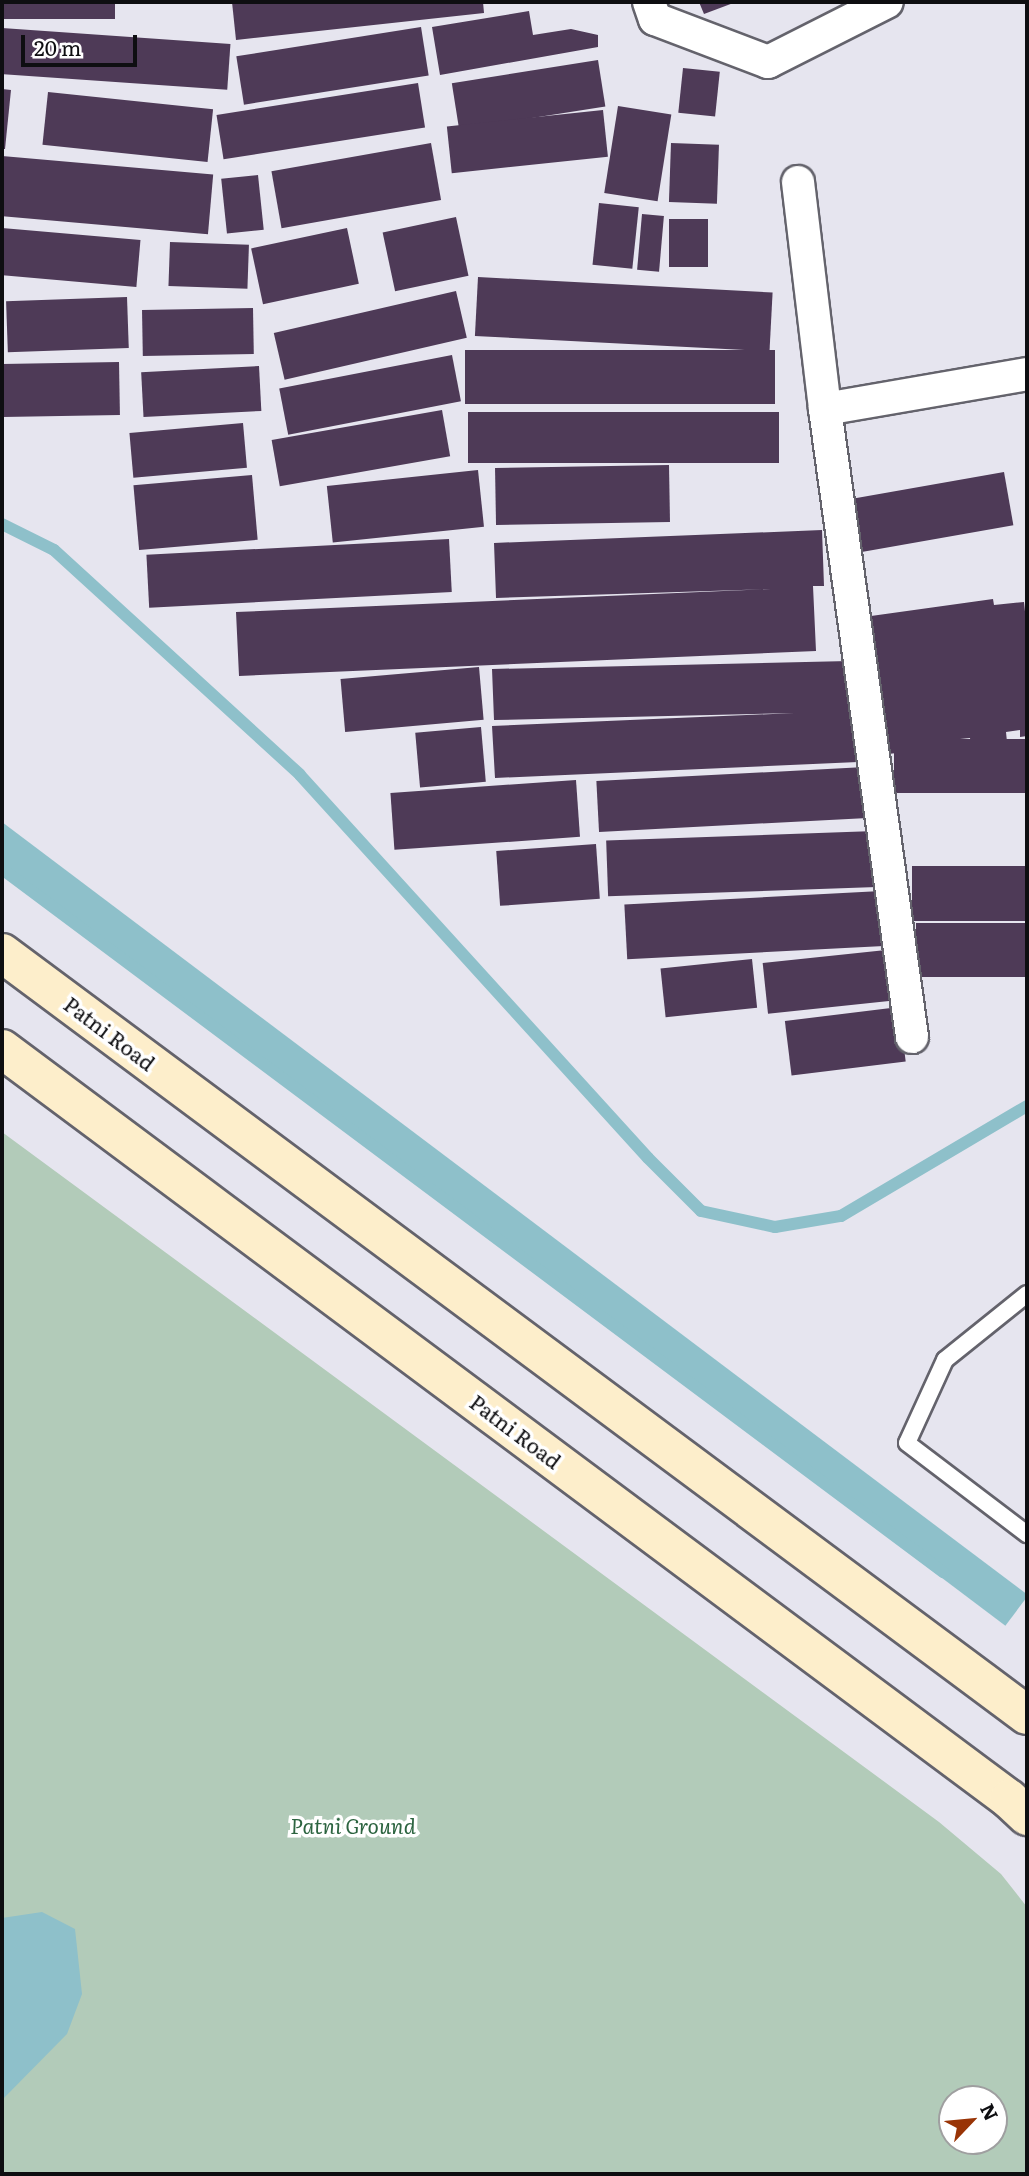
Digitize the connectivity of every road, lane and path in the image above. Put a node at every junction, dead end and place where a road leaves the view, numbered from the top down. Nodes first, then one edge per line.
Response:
1 (649, 2) edge
2 (887, 2) edge
3 (798, 182) dead end
4 (1027, 374) edge
5 (825, 409) junction
6 (2, 953) edge
7 (912, 1037) dead end
8 (2, 1049) edge
9 (1027, 1294) edge
10 (1027, 1534) edge
11 (1027, 1715) edge
12 (1027, 1816) edge

1 - 2 street
3 - 5 street
4 - 5 street
5 - 7 street
6 - 11 main road, Patni Road
8 - 12 main road, Patni Road
9 - 10 lane

